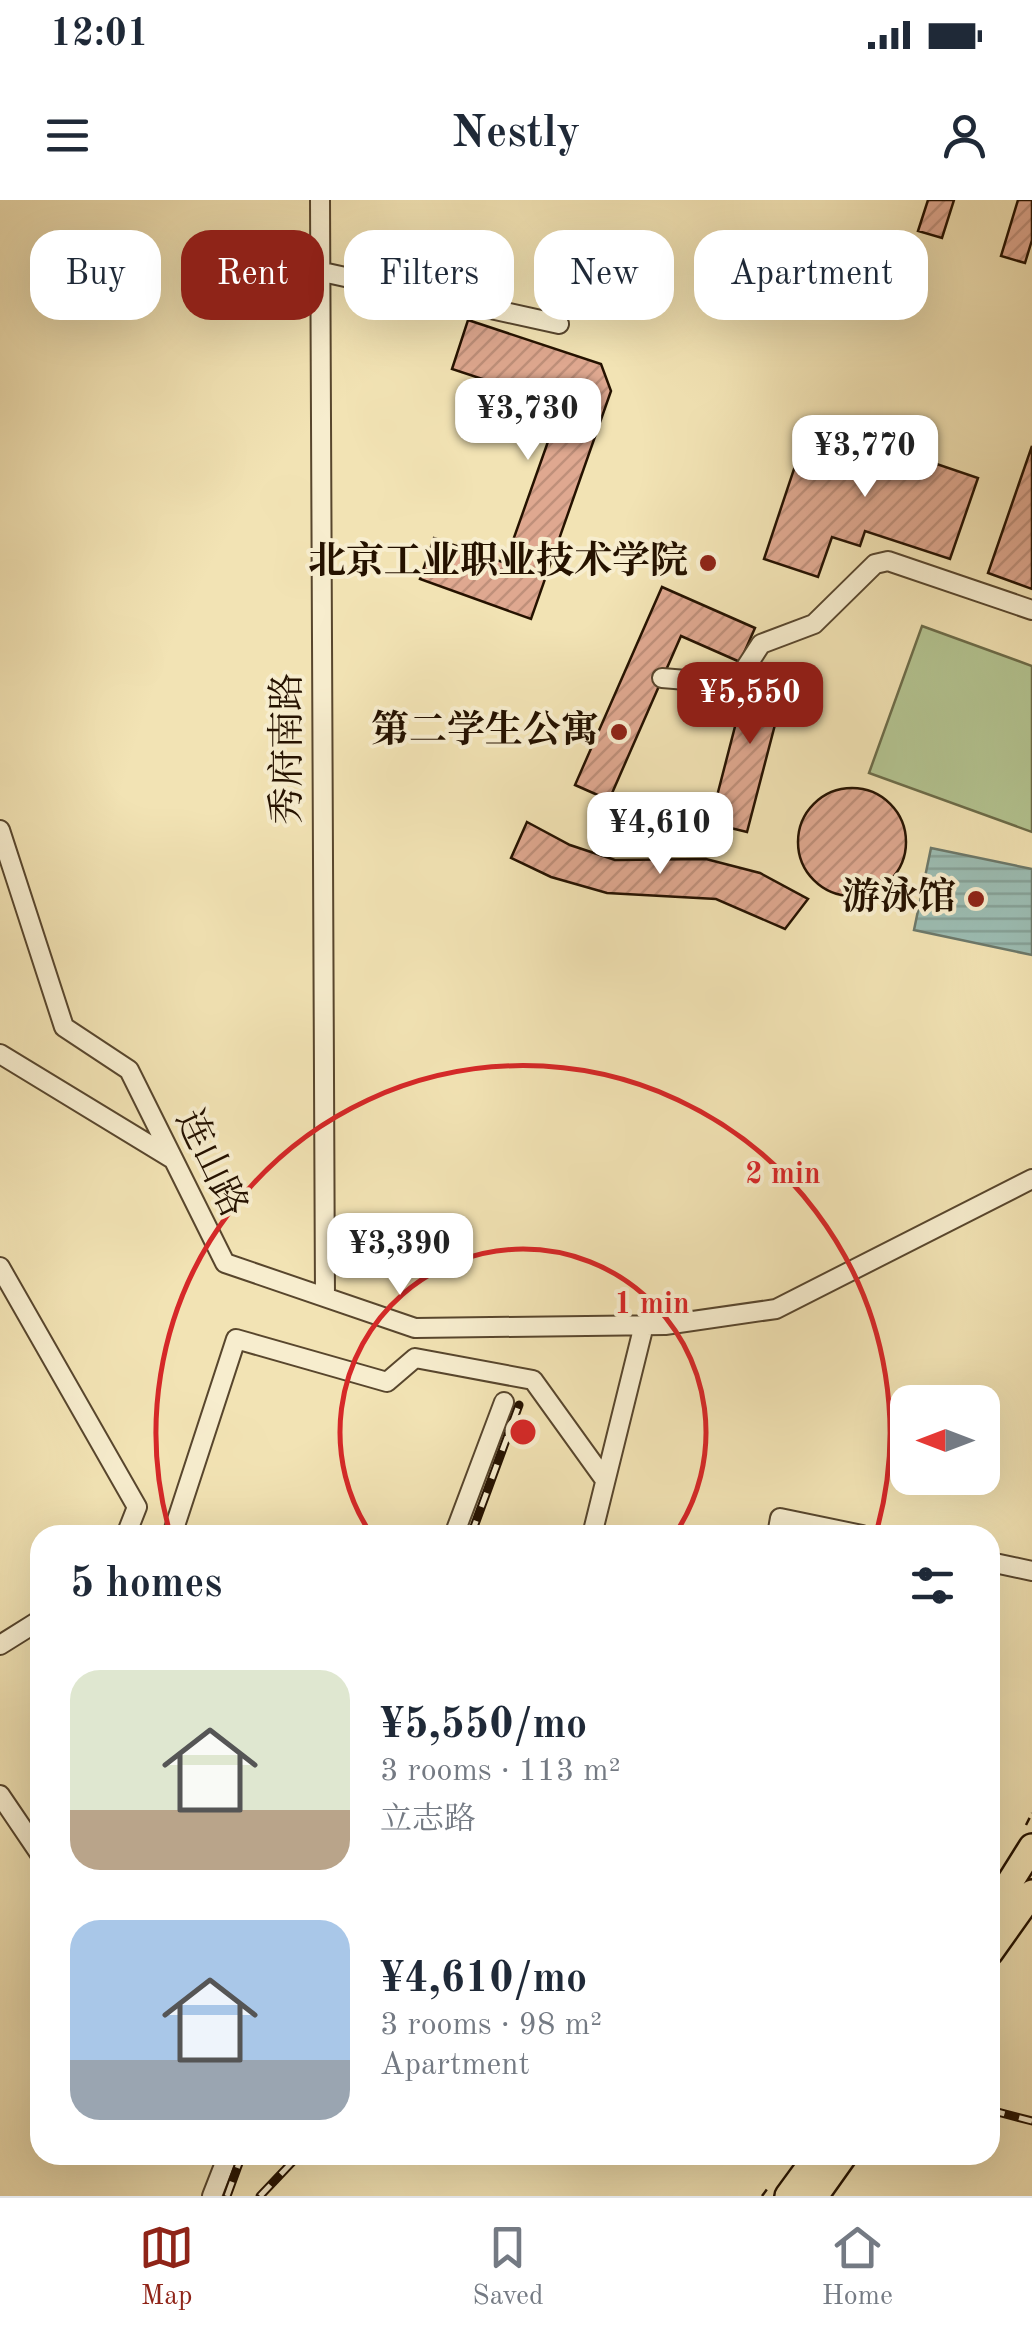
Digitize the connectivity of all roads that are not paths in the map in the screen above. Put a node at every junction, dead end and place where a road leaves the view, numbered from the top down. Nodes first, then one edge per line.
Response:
1 (320, 200) edge
2 (319, 230) edge
3 (324, 272) edge
4 (318, 320) edge
5 (559, 324) dead end
6 (1032, 610) edge
7 (662, 678) dead end
8 (0, 830) edge
9 (0, 1054) edge
10 (172, 1158) junction
11 (1032, 1179) edge
12 (0, 1267) edge
13 (326, 1297) junction
14 (644, 1325) junction
15 (423, 1328) junction
16 (414, 1358) junction
17 (504, 1402) dead end
18 (605, 1480) junction
19 (129, 1525) edge
20 (175, 1525) edge
21 (458, 1525) edge
22 (594, 1525) edge
23 (779, 1525) edge
24 (814, 1525) edge
25 (1000, 1564) edge
26 (1032, 1570) edge
27 (30, 1626) edge
28 (0, 1645) edge
29 (0, 1794) edge
30 (30, 1839) edge
31 (1032, 1848) edge
32 (1032, 1893) edge
33 (1000, 1898) edge
34 (1000, 1938) edge
35 (224, 2165) edge
36 (811, 2165) edge
37 (837, 2165) edge
38 (212, 2196) edge
39 (788, 2196) edge
40 (815, 2196) edge

1 - 2 street, 秀府南路
3 - 5 street
4 - 13 street, 秀府南路
6 - 7 street
8 - 10 street, 连山路
9 - 10 street
10 - 13 street, 连山路
11 - 14 street, 连山路
12 - 19 street
13 - 15 street, 连山路
14 - 15 street, 连山路
14 - 18 street
15 - 16 street
16 - 18 street
16 - 20 street
17 - 21 street
18 - 22 street
23 - 24 street
25 - 26 street
27 - 28 street
29 - 30 street
31 - 33 highway
32 - 34 highway
35 - 38 street
36 - 39 highway
37 - 40 highway

